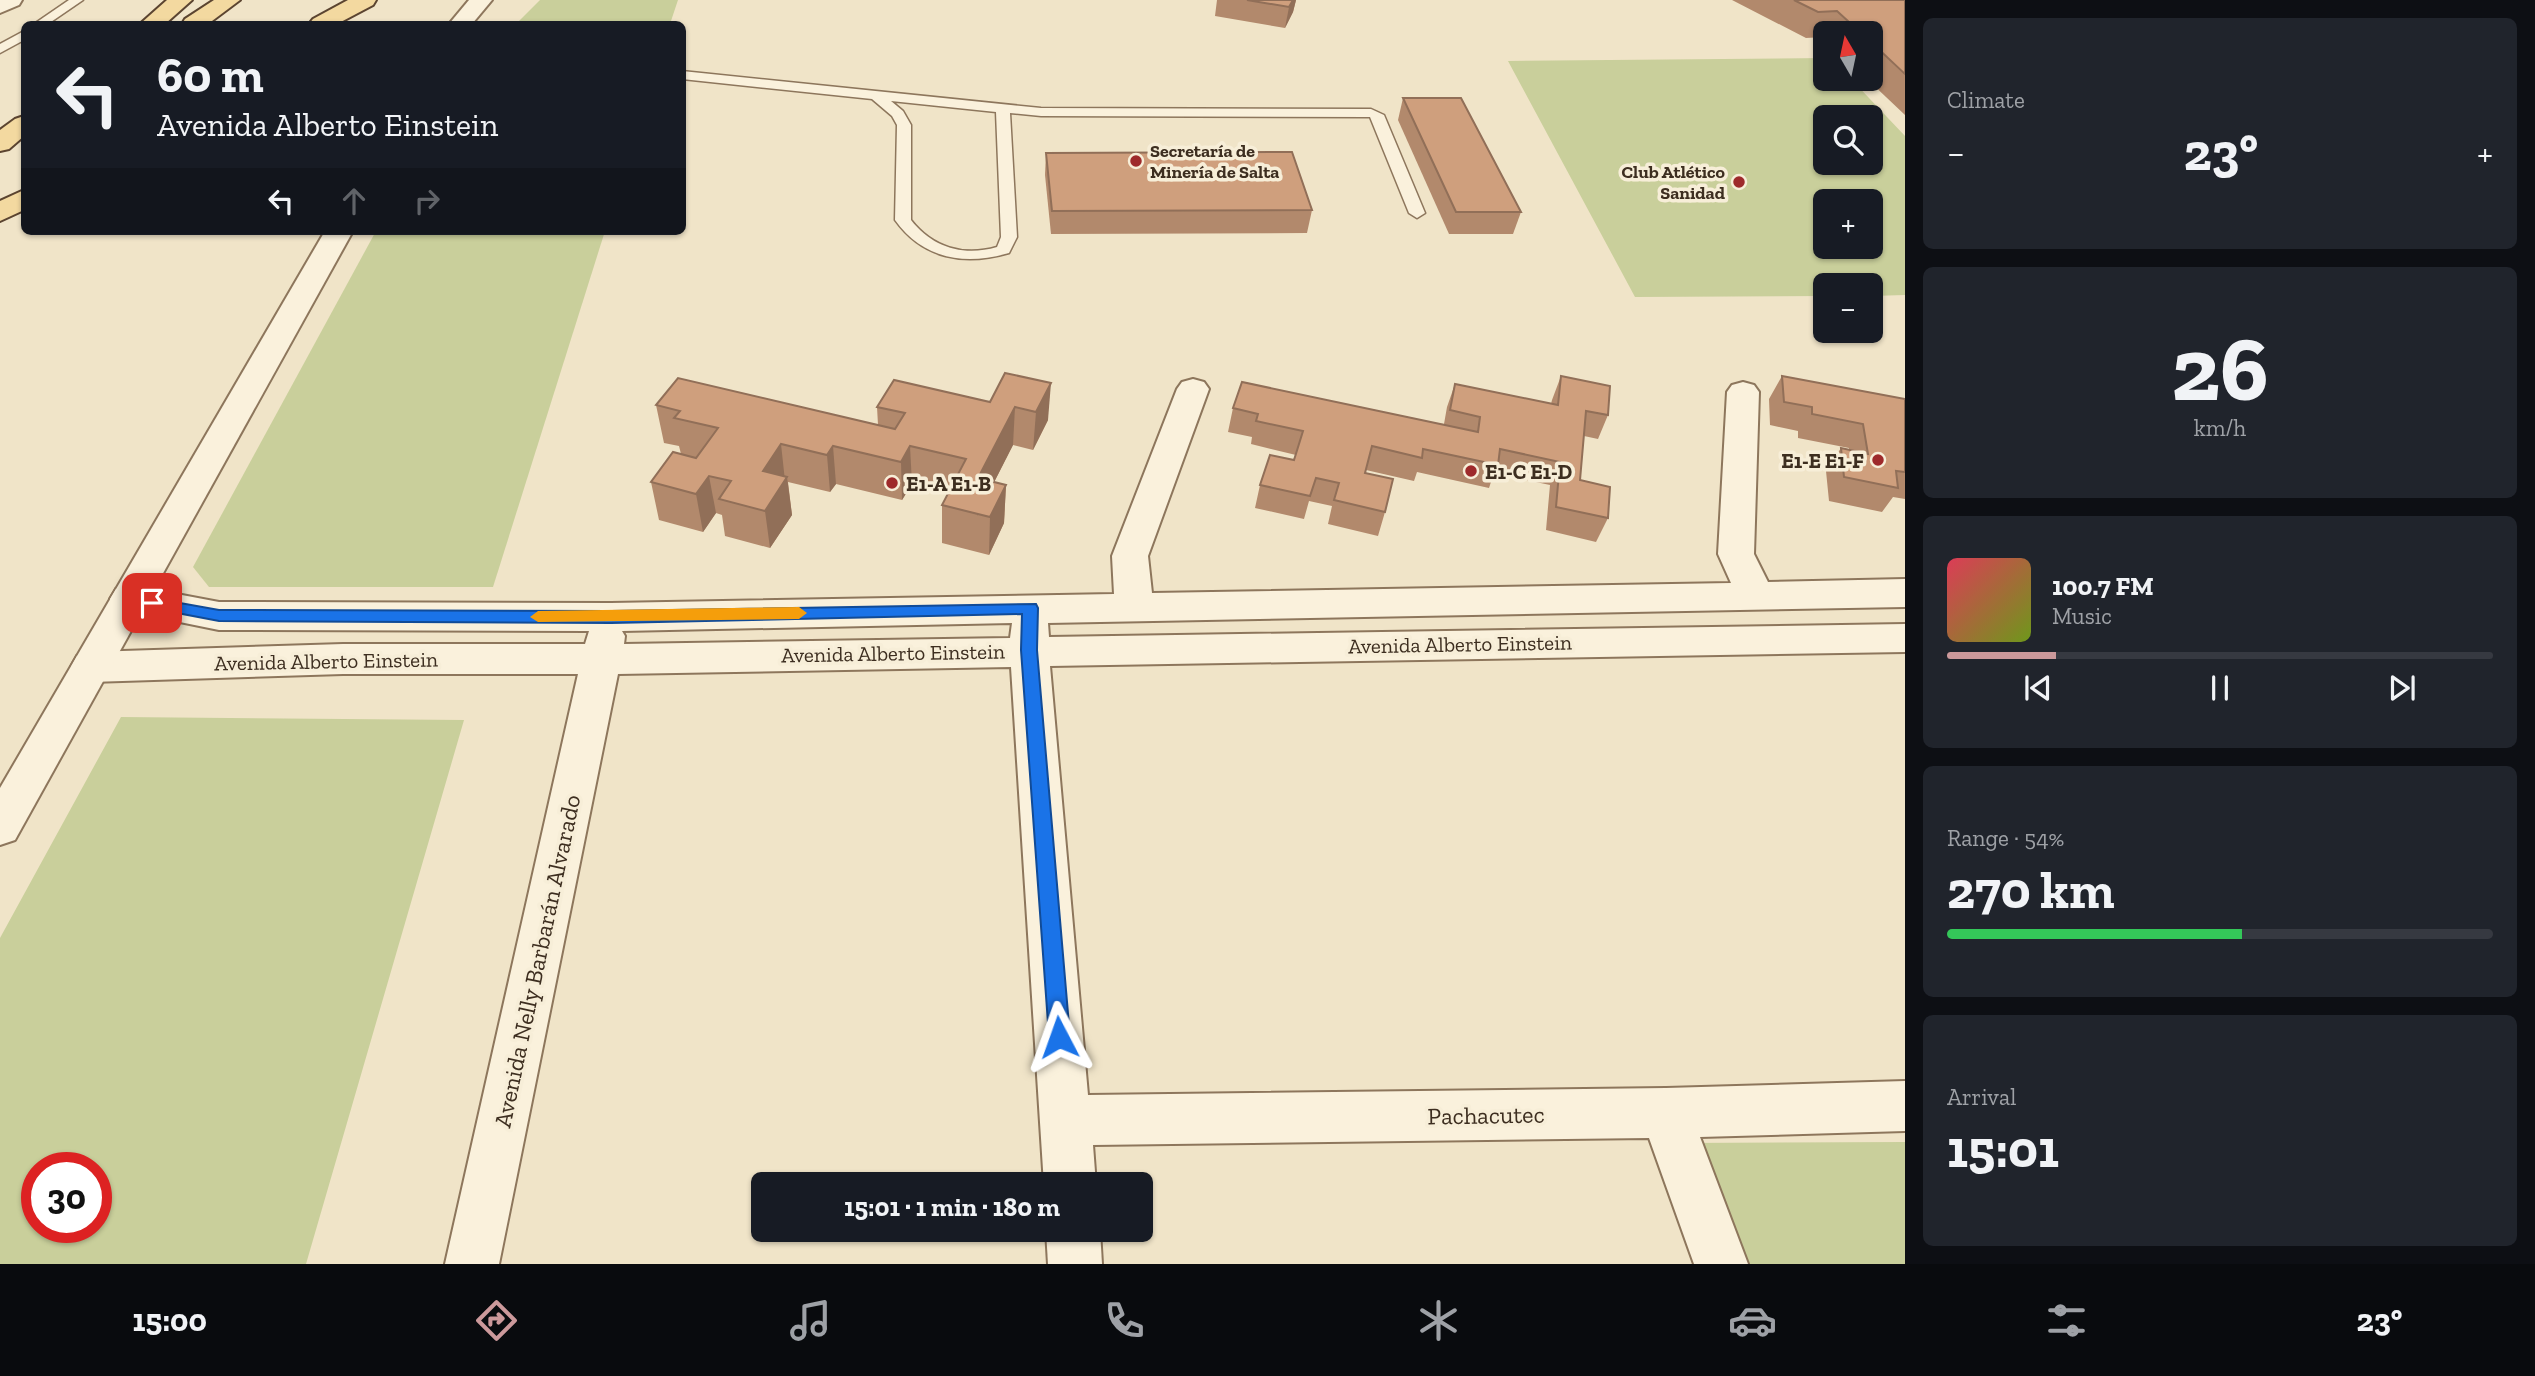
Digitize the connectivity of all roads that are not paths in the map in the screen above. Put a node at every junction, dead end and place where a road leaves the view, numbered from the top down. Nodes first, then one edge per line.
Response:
1 (11, 0) edge
2 (77, 0) edge
3 (181, 0) edge
4 (229, 0) edge
5 (324, 0) edge
6 (365, 0) edge
7 (481, 0) edge
8 (0, 6) edge
9 (45, 21) edge
10 (155, 21) edge
11 (198, 21) edge
12 (311, 21) edge
13 (463, 21) edge
14 (21, 37) edge
15 (0, 49) edge
16 (686, 75) edge
17 (877, 96) junction
18 (1003, 108) junction
19 (21, 127) edge
20 (21, 133) edge
21 (0, 145) edge
22 (21, 200) edge
23 (0, 213) edge
24 (1417, 213) dead end
25 (337, 235) edge
26 (1193, 389) dead end
27 (1744, 392) dead end
28 (1905, 593) edge
29 (1755, 595) junction
30 (129, 599) junction
31 (1134, 606) junction
32 (1030, 629) junction
33 (606, 638) junction
34 (1905, 638) edge
35 (92, 667) junction
36 (0, 827) edge
37 (1905, 1106) edge
38 (1666, 1113) junction
39 (1066, 1120) junction
40 (1069, 1172) edge
41 (1074, 1242) edge
42 (472, 1264) edge
43 (1075, 1264) edge
44 (1721, 1264) edge

1 - 8 street
2 - 9 lane
3 - 10 main road
4 - 11 main road
5 - 12 main road
6 - 12 main road
7 - 13 street
14 - 15 lane
16 - 17 lane
17 - 18 lane
17 - 18 lane
18 - 24 lane
19 - 21 main road
20 - 21 main road
22 - 23 main road
25 - 30 street
26 - 31 street
27 - 29 street
28 - 29 street, Avenida Alberto Einstein
29 - 31 street, Avenida Alberto Einstein
30 - 33 street, Avenida Alberto Einstein
30 - 35 street
31 - 32 street, Avenida Alberto Einstein
32 - 33 street, Avenida Alberto Einstein
32 - 34 street, Avenida Alberto Einstein
32 - 39 street
33 - 35 street, Avenida Alberto Einstein
33 - 42 street, Avenida Nelly Barbarán Alvarado
35 - 36 street
37 - 38 street, Pachacutec
38 - 39 street, Pachacutec
38 - 44 street
39 - 40 street
41 - 43 street

